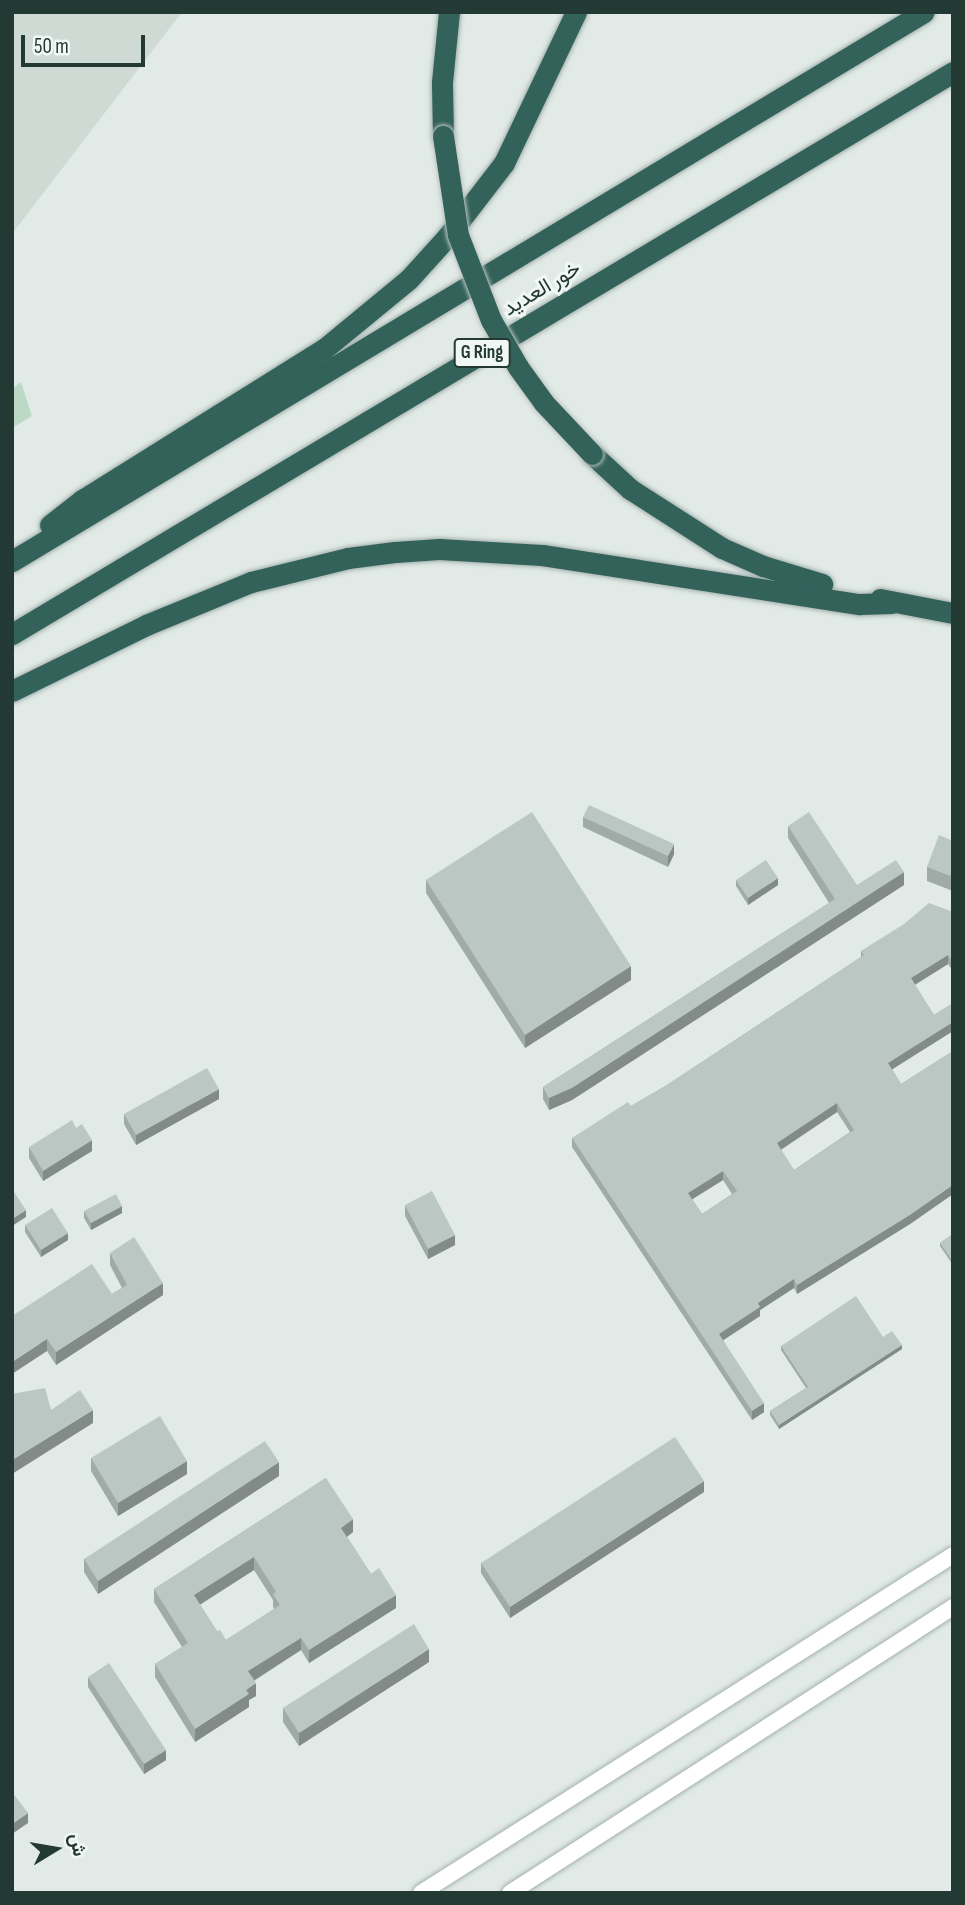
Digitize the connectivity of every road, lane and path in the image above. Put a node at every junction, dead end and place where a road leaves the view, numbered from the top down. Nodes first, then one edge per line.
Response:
1 (449, 12) edge
2 (576, 12) edge
3 (924, 12) edge
4 (953, 72) edge
5 (12, 555) edge
6 (12, 561) edge
7 (892, 603) junction
8 (953, 613) edge
9 (12, 634) edge
10 (12, 691) edge
11 (953, 1555) edge
12 (953, 1607) edge
13 (421, 1893) edge
14 (510, 1893) edge

1 - 7 highway, bridge
2 - 5 highway
3 - 6 highway, خور العديد
4 - 9 highway, خور العديد / G Ring
7 - 8 highway
7 - 10 highway
11 - 13 street
12 - 14 street

